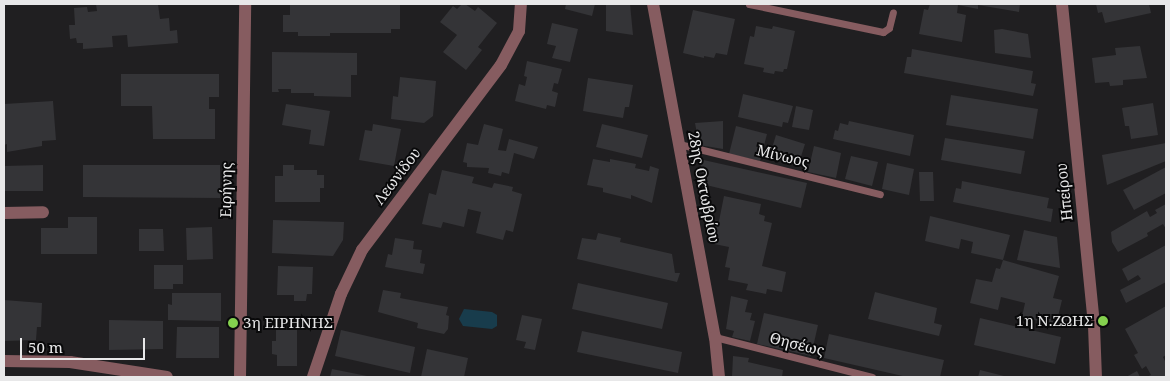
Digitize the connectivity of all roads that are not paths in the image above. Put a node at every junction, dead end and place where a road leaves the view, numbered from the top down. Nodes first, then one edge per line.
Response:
1 (245, 4) edge
2 (520, 4) edge
3 (652, 4) edge
4 (749, 4) edge
5 (1062, 4) edge
6 (893, 12) dead end
7 (679, 144) junction
8 (880, 194) dead end
9 (44, 212) dead end
10 (4, 213) edge
11 (715, 337) junction
12 (4, 361) edge
13 (167, 377) edge
14 (240, 377) edge
15 (313, 377) edge
16 (719, 377) edge
17 (872, 377) edge
18 (1096, 377) edge

1 - 14 street, Ειρήνης
2 - 15 street, Λεωνίδου
3 - 7 street, 28ης Οκτωβρίου
4 - 6 lane
5 - 18 street, Ηπείρου
7 - 8 lane, Μίνωος
7 - 11 street, 28ης Οκτωβρίου
9 - 10 street
11 - 16 street, 28ης Οκτωβρίου
11 - 17 lane, Θησέως
12 - 13 street

